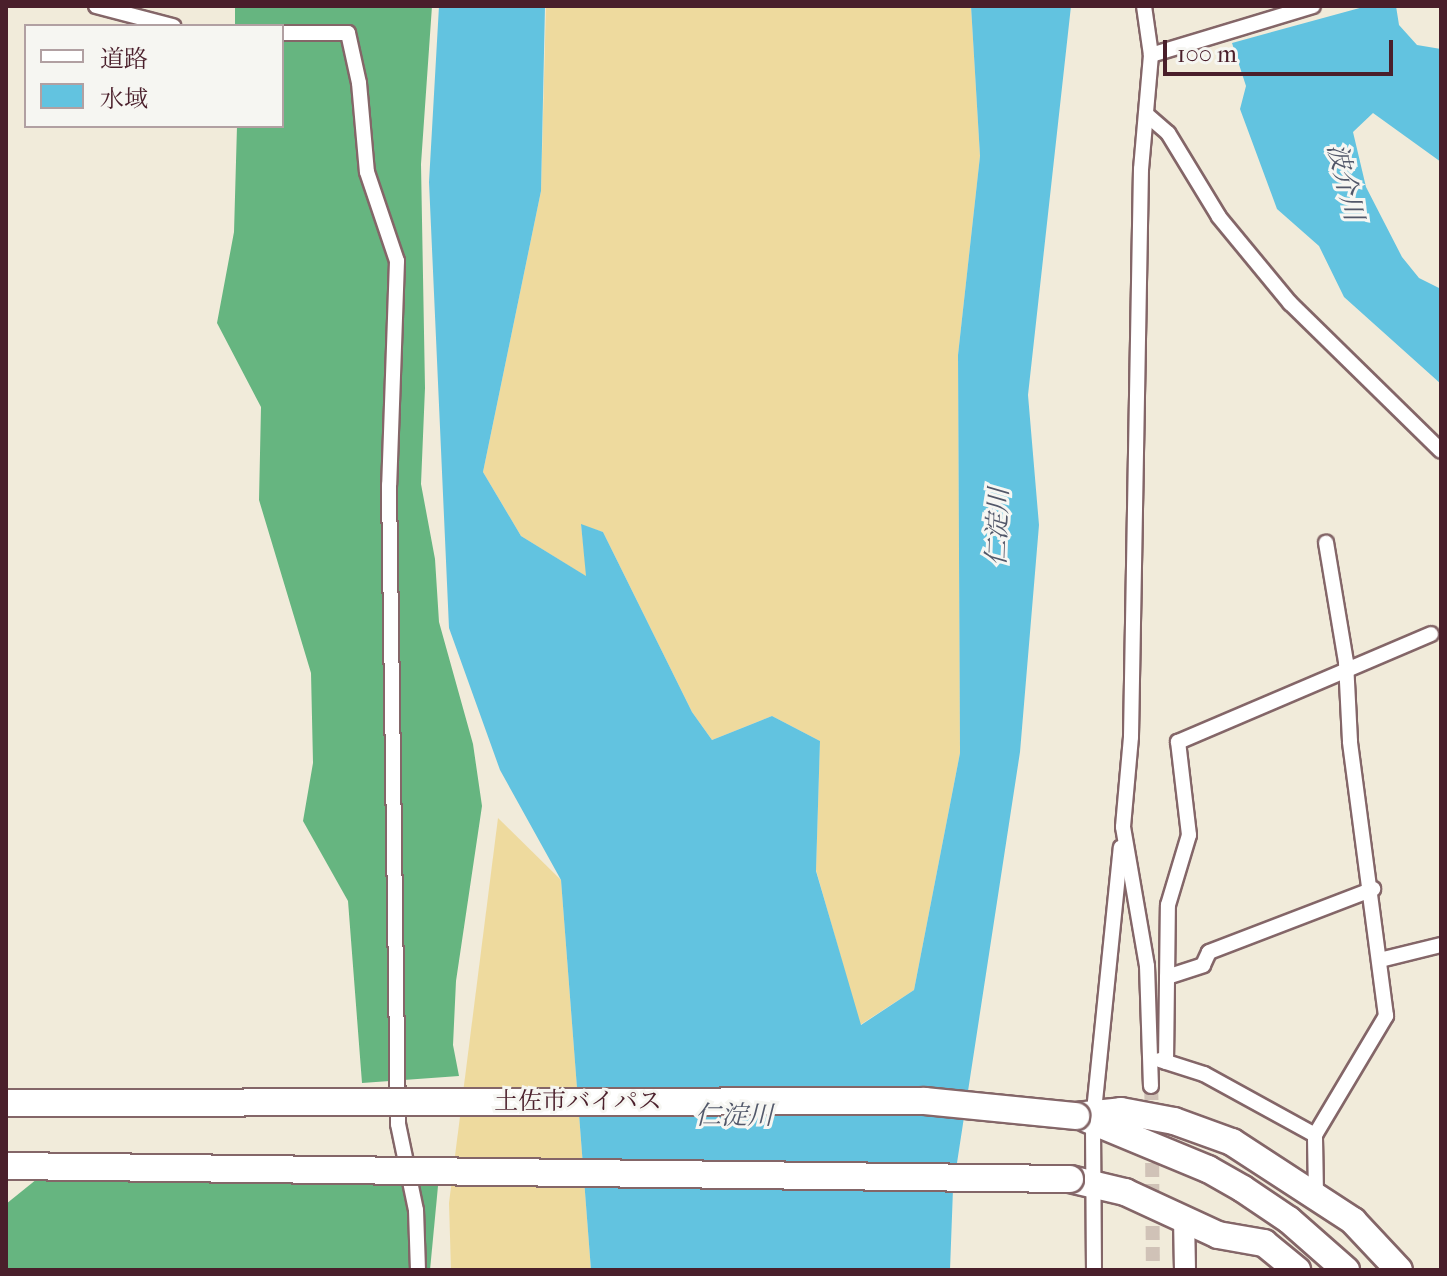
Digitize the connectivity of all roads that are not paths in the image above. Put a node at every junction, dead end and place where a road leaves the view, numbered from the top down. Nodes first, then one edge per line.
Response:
1 (96, 6) edge
2 (1144, 6) edge
3 (1313, 6) edge
4 (165, 24) edge
5 (284, 33) edge
6 (1151, 55) junction
7 (1146, 114) junction
8 (1441, 451) edge
9 (1326, 543) dead end
10 (1431, 634) dead end
11 (1346, 668) junction
12 (1123, 823) junction
13 (1373, 889) junction
14 (1441, 945) edge
15 (1380, 960) junction
16 (1167, 977) junction
17 (1159, 1060) junction
18 (1151, 1086) tunnel mouth
19 (6, 1103) edge
20 (1087, 1117) junction
21 (1315, 1135) junction
22 (6, 1166) edge
23 (1080, 1181) junction
24 (1316, 1195) junction
25 (1184, 1218) junction
26 (418, 1270) edge
27 (1094, 1270) edge
28 (1185, 1270) edge
29 (1297, 1270) edge
30 (1346, 1270) edge
31 (1399, 1270) edge

1 - 4 street
2 - 6 street
3 - 6 street
5 - 26 street
6 - 7 street
7 - 8 street
7 - 12 street
9 - 11 street
10 - 11 street
11 - 13 street
11 - 16 street
12 - 17 street
12 - 20 street
13 - 15 street
13 - 16 street
14 - 15 street
15 - 21 street
16 - 17 street
17 - 18 street
17 - 21 street
19 - 20 highway, 土佐市バイパス, bridge
20 - 23 street
20 - 24 highway
20 - 30 highway, 土佐市バイパス
21 - 24 street
22 - 23 highway, bridge
23 - 25 highway
23 - 27 street
24 - 31 highway
25 - 28 street
25 - 29 highway

